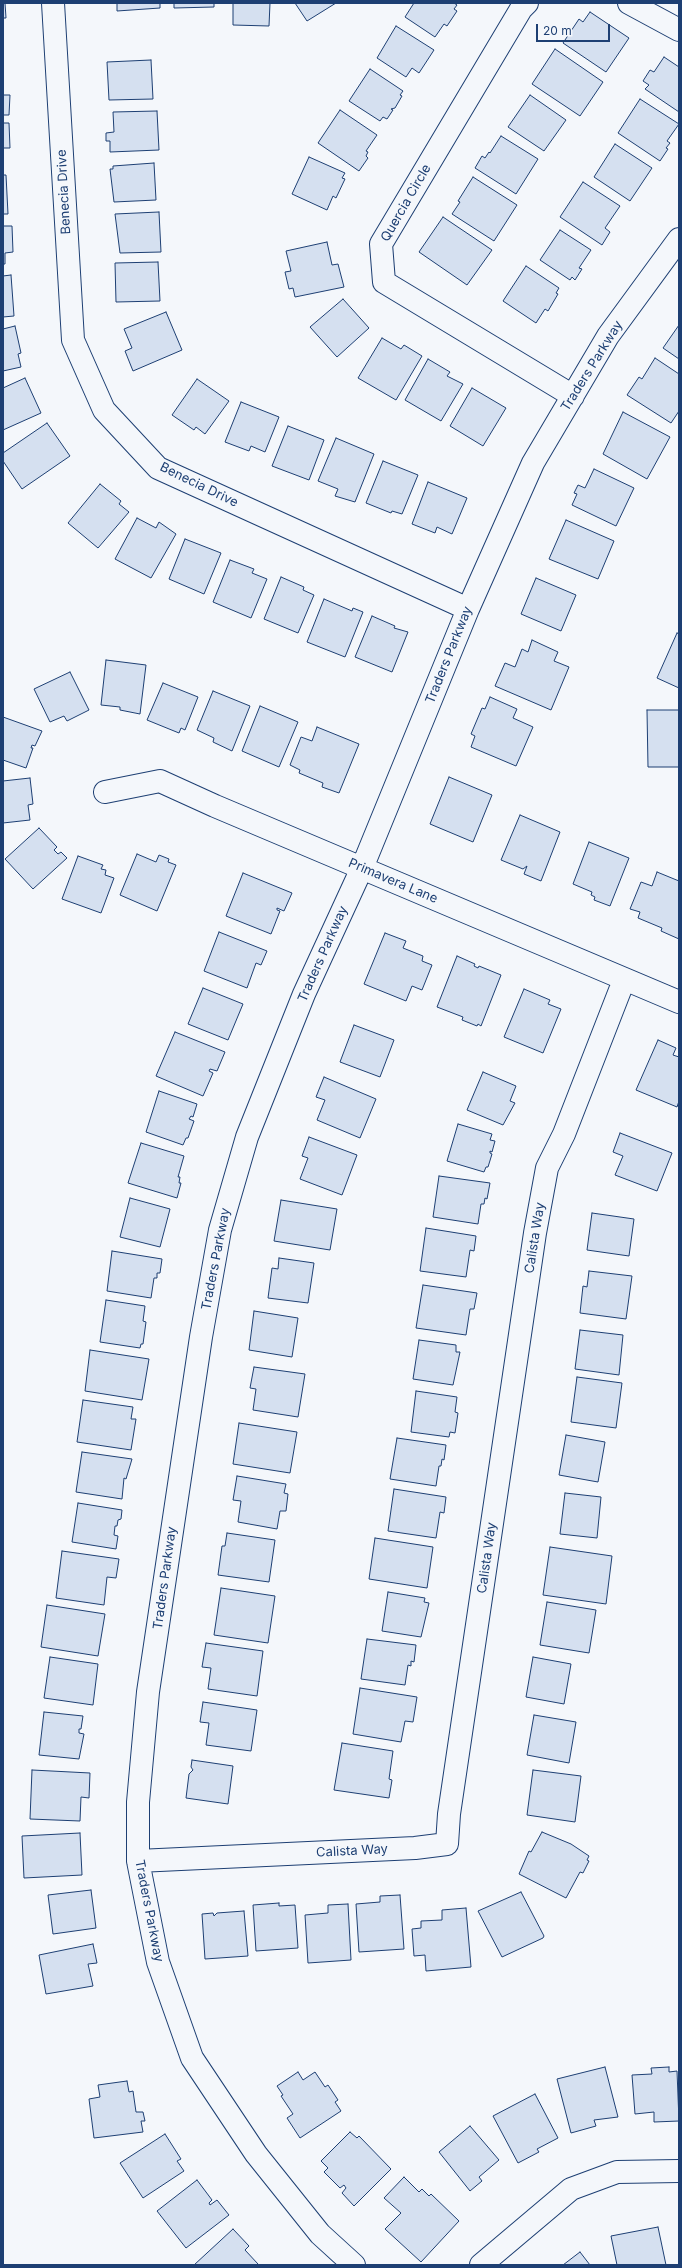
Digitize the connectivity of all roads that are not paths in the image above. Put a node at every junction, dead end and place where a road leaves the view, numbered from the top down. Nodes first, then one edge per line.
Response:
1 (53, 3) edge
2 (527, 3) edge
3 (630, 3) edge
4 (679, 30) edge
5 (679, 240) edge
6 (573, 396) junction
7 (468, 609) junction
8 (105, 792) dead end
9 (362, 868) junction
10 (624, 980) junction
11 (679, 1002) edge
12 (138, 1861) junction
13 (679, 2171) edge
14 (354, 2265) edge
15 (481, 2265) edge

1 - 7 street, Benecia Drive
2 - 6 street, Quercia Circle
3 - 4 street
5 - 6 street, Traders Parkway
6 - 7 street, Traders Parkway
7 - 9 street, Traders Parkway
8 - 9 street, Primavera Lane
9 - 10 street, Primavera Lane
9 - 12 street, Traders Parkway
10 - 11 street, Primavera Lane
10 - 12 street, Calista Way
12 - 14 street, Traders Parkway
13 - 15 street

